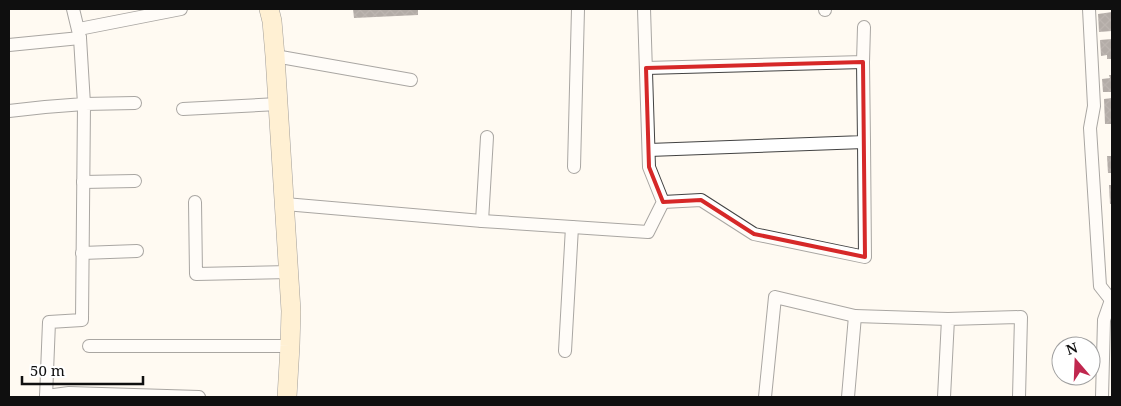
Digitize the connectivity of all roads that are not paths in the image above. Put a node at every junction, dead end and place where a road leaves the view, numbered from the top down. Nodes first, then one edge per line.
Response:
1 (73, 9) edge
2 (181, 9) edge
3 (269, 9) edge
4 (578, 9) edge
5 (644, 9) edge
6 (1089, 9) edge
7 (864, 27) dead end
8 (80, 33) junction
9 (9, 45) edge
10 (275, 56) junction
11 (863, 62) junction
12 (646, 68) junction
13 (411, 80) dead end
14 (135, 103) dead end
15 (84, 104) junction
16 (278, 104) junction
17 (183, 109) dead end
18 (9, 111) edge
19 (487, 137) dead end
20 (864, 142) junction
21 (649, 150) junction
22 (574, 167) dead end
23 (134, 181) dead end
24 (83, 182) junction
25 (195, 202) dead end
26 (663, 202) junction
27 (285, 204) junction
28 (482, 221) junction
29 (572, 227) junction
30 (137, 251) dead end
31 (82, 253) junction
32 (290, 272) junction
33 (1112, 300) edge
34 (855, 316) junction
35 (948, 319) junction
36 (89, 346) dead end
37 (290, 346) junction
38 (565, 351) dead end
39 (46, 397) edge
40 (199, 397) edge
41 (287, 397) edge
42 (766, 397) edge
43 (848, 397) edge
44 (944, 397) edge
45 (1019, 397) edge
46 (1102, 397) edge

1 - 8 street
2 - 8 street
3 - 10 street
4 - 22 street
5 - 12 street
6 - 33 street
7 - 11 street
8 - 9 street
8 - 15 street
10 - 13 street
10 - 16 street
11 - 12 street
11 - 20 street
12 - 21 street
14 - 15 street
15 - 18 street
15 - 24 street
16 - 17 street
16 - 27 street
19 - 28 street
20 - 21 street
20 - 26 street
21 - 26 street
23 - 24 street
24 - 31 street
25 - 32 street
26 - 29 street
27 - 28 street
27 - 32 street
28 - 29 street
29 - 38 street
30 - 31 street
31 - 39 street
32 - 37 street
33 - 46 street
34 - 35 street
34 - 42 street
34 - 43 street
35 - 44 street
35 - 45 street
36 - 37 street
37 - 41 street
39 - 40 street

